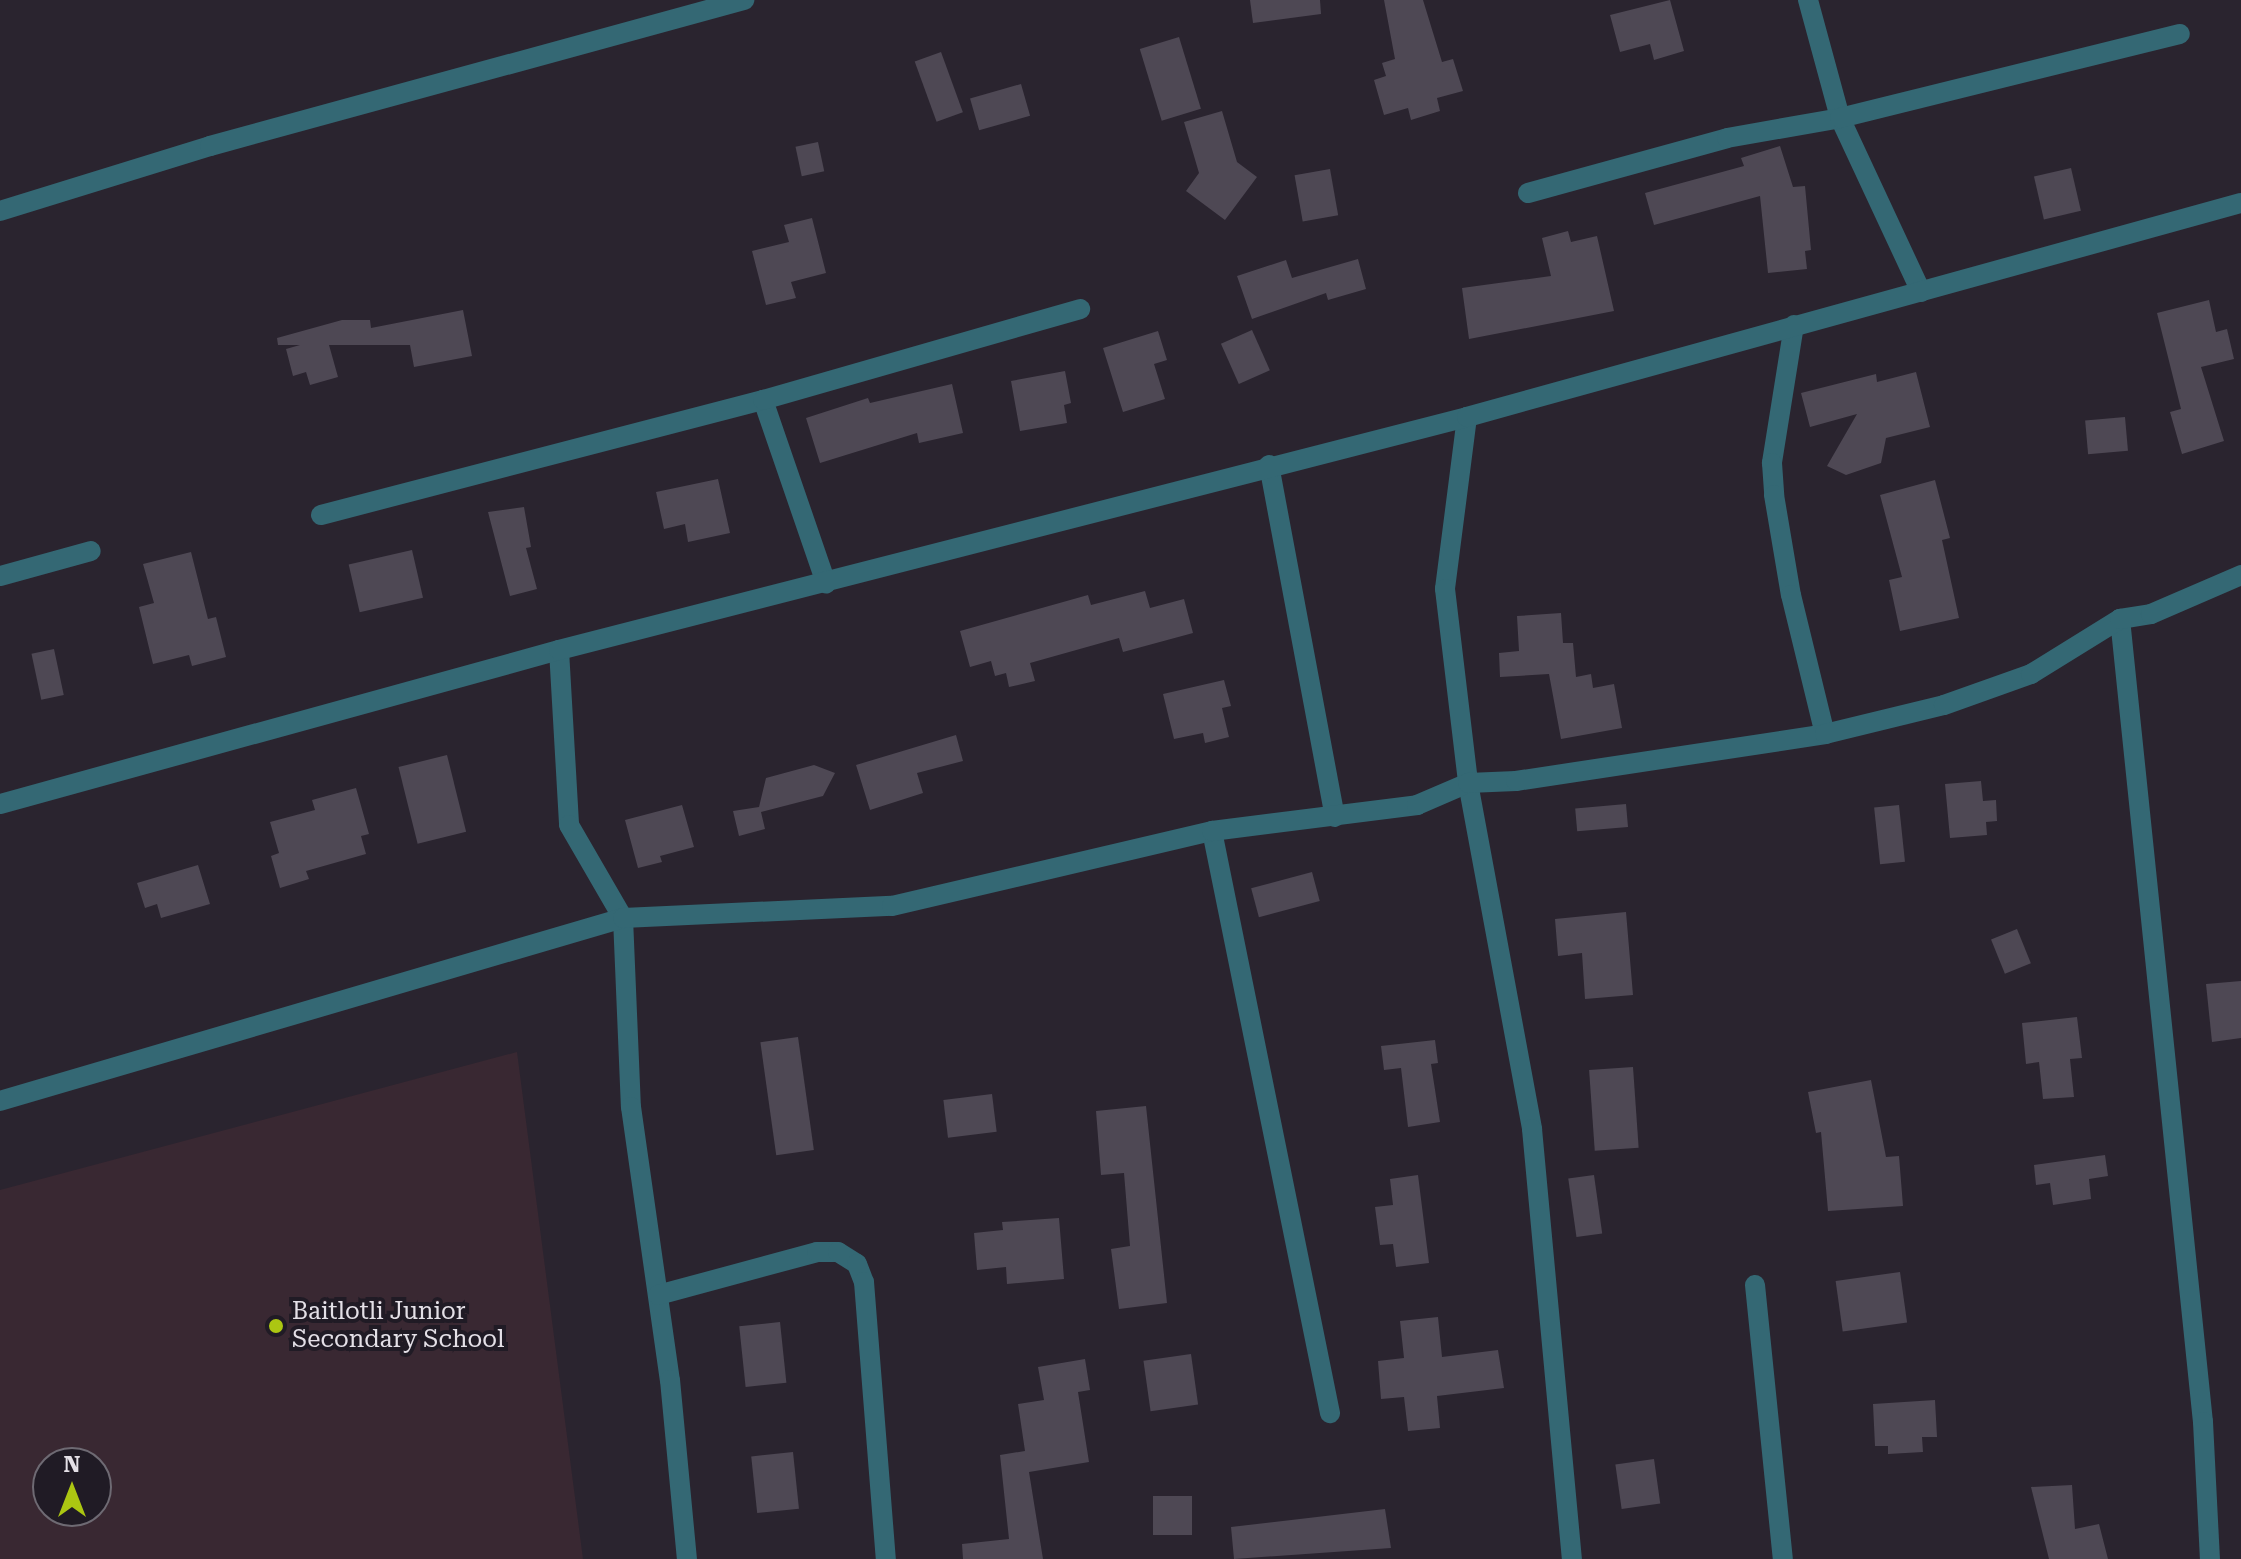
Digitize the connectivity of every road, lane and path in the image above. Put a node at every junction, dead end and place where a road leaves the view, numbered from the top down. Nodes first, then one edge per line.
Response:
1 (744, 0) edge
2 (1808, 0) edge
3 (2180, 34) dead end
4 (1840, 118) junction
5 (1528, 193) dead end
6 (2241, 203) edge
7 (0, 211) edge
8 (1921, 292) junction
9 (1080, 309) dead end
10 (1794, 325) junction
11 (763, 400) junction
12 (1467, 417) junction
13 (1269, 465) junction
14 (321, 515) dead end
15 (91, 551) dead end
16 (2241, 575) edge
17 (0, 576) edge
18 (826, 583) junction
19 (2120, 619) junction
20 (559, 650) junction
21 (1825, 734) junction
22 (1468, 783) junction
23 (0, 804) edge
24 (1335, 817) junction
25 (1212, 831) junction
26 (623, 918) junction
27 (0, 1101) edge
28 (1755, 1285) dead end
29 (658, 1295) junction
30 (1330, 1413) dead end
31 (687, 1559) edge
32 (886, 1559) edge
33 (1572, 1559) edge
34 (1783, 1559) edge
35 (2210, 1559) edge

1 - 7 street
2 - 4 street
3 - 4 street
4 - 5 street
4 - 8 street
6 - 8 street
8 - 10 street
9 - 11 street
10 - 12 street
10 - 21 street
11 - 14 street
11 - 18 street
12 - 13 street
12 - 22 street
13 - 18 street
13 - 24 street
15 - 17 street
16 - 19 street
18 - 20 street
19 - 21 street
19 - 35 street
20 - 23 street
20 - 26 street
21 - 22 street
22 - 24 street
22 - 33 street
24 - 25 street
25 - 26 street
25 - 30 street
26 - 27 street
26 - 29 street
28 - 34 street
29 - 31 street
29 - 32 street

